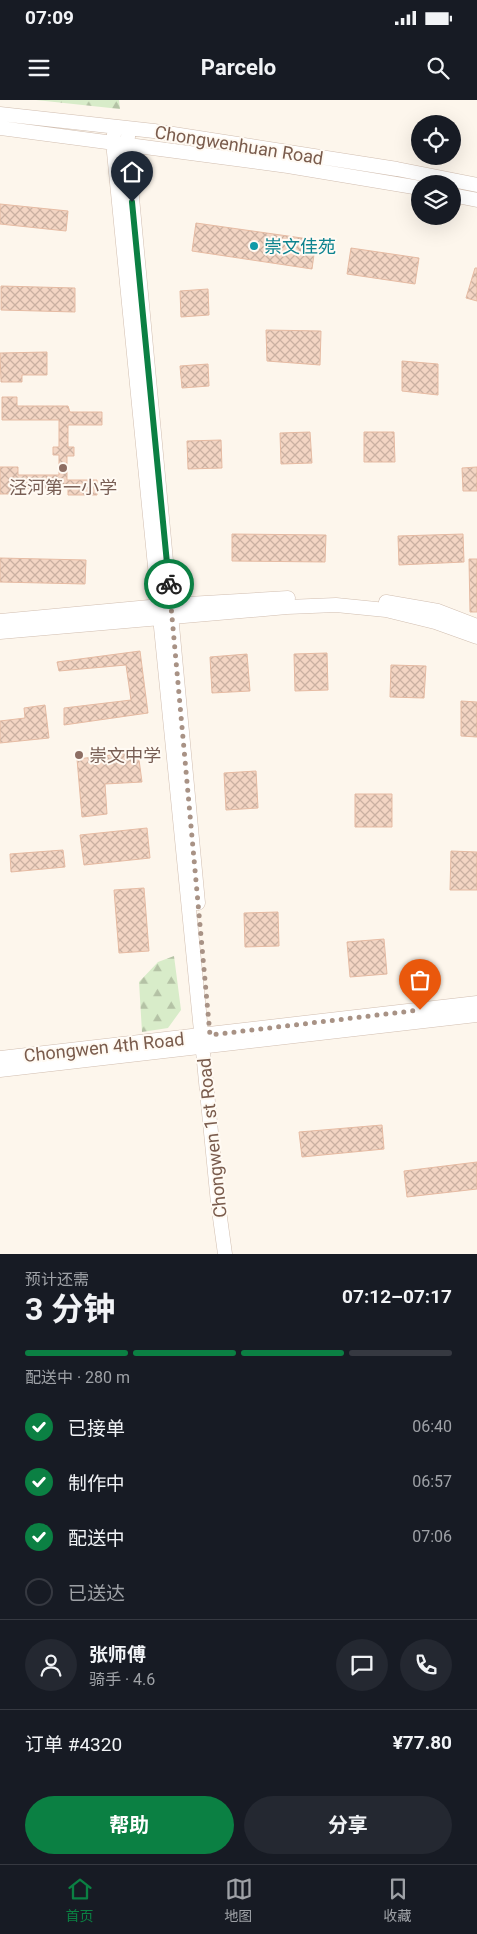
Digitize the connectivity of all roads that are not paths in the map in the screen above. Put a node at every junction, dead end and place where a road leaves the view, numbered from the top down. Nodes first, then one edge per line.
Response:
1 (0, 114) edge
2 (0, 128) edge
3 (122, 128) junction
4 (120, 143) junction
5 (477, 185) edge
6 (411, 186) edge
7 (461, 197) edge
8 (477, 200) edge
9 (166, 612) junction
10 (0, 621) edge
11 (477, 626) edge
12 (0, 632) edge
13 (477, 637) edge
14 (477, 1003) edge
15 (477, 1015) edge
16 (206, 1041) junction
17 (0, 1058) edge
18 (0, 1070) edge
19 (225, 1254) edge
20 (234, 1254) edge

1 - 3 street, Chongwenhuan Road
2 - 4 street, Chongwenhuan Road
3 - 4 street, Chongwen 1st Road
3 - 5 street, Chongwenhuan Road
4 - 6 street, Chongwenhuan Road
4 - 9 street, Chongwen 1st Road
7 - 8 street
9 - 10 street
9 - 11 street
9 - 12 street
9 - 13 street
9 - 16 street, Chongwen 1st Road
14 - 16 street, Chongwen 4th Road
15 - 16 street, Chongwen 4th Road
16 - 17 street, Chongwen 4th Road
16 - 18 street, Chongwen 4th Road
16 - 19 street, Chongwen 1st Road
16 - 20 street, Chongwen 1st Road

